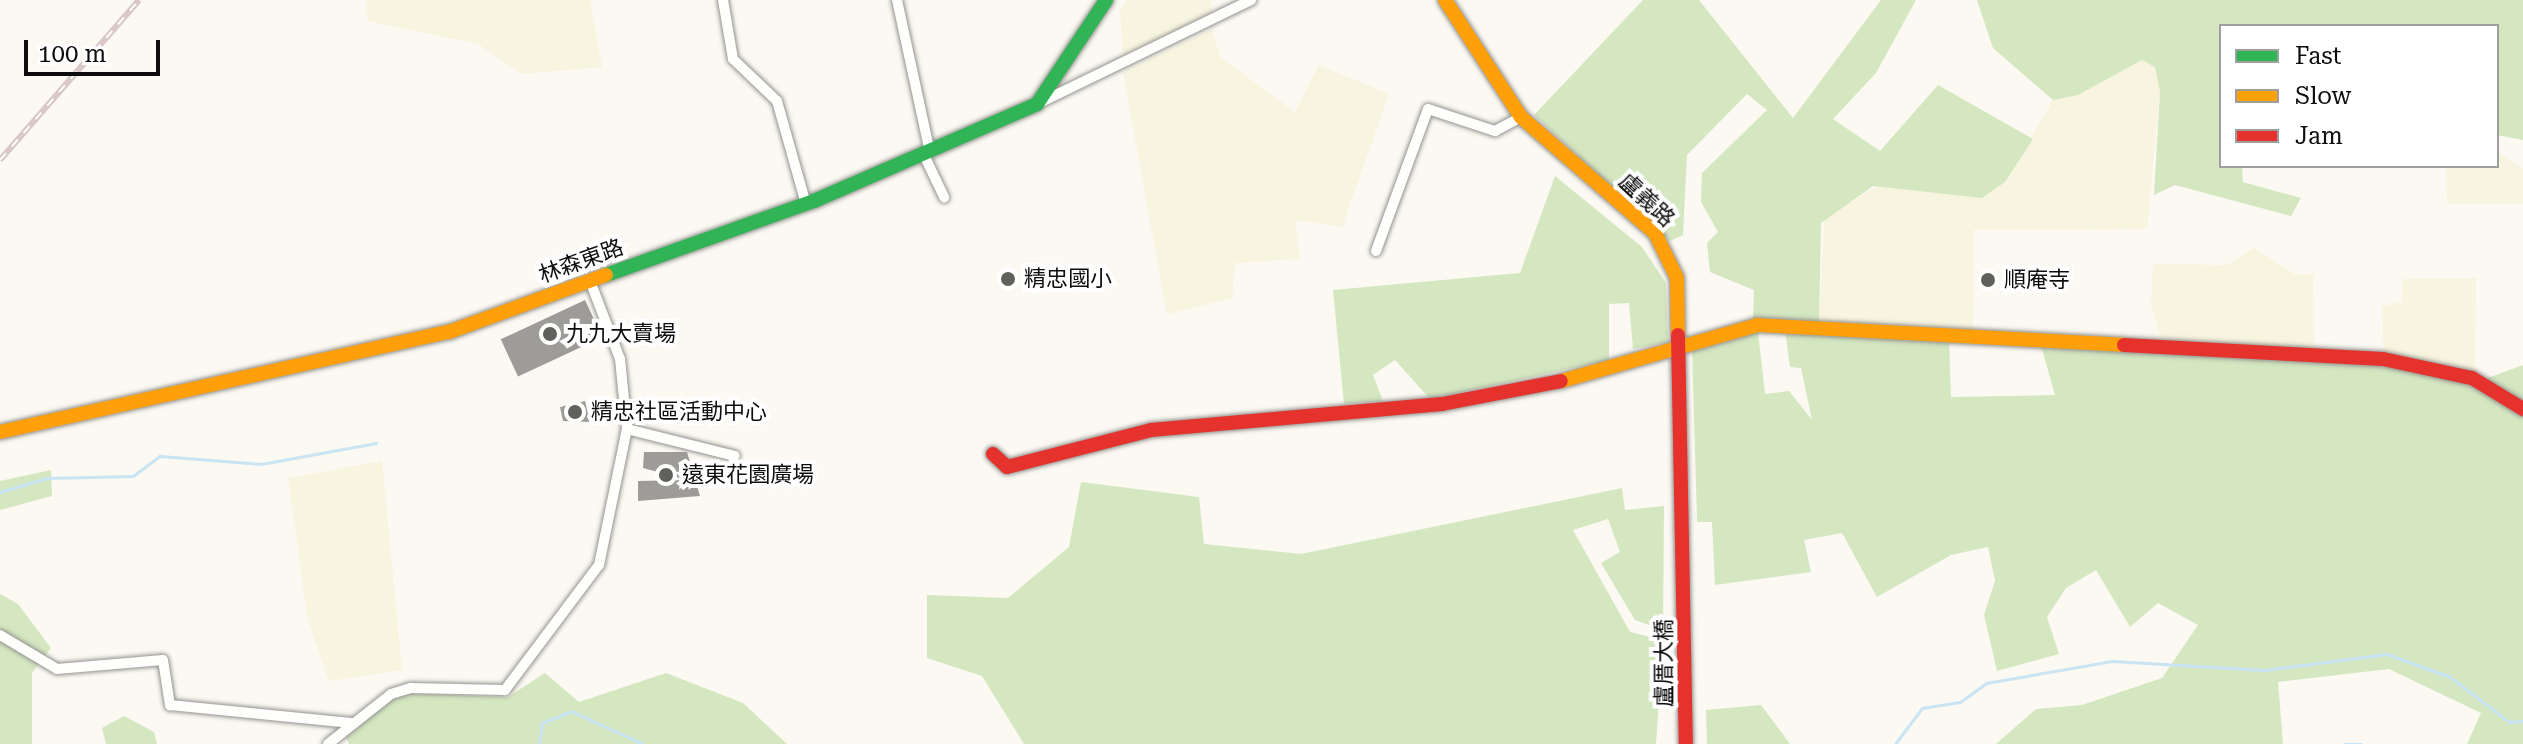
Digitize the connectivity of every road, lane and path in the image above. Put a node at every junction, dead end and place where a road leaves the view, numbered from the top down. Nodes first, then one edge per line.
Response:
1 (723, 0) edge
2 (897, 0) edge
3 (1106, 0) edge
4 (1251, 0) edge
5 (1445, 0) edge
6 (1037, 104) junction
7 (1521, 117) junction
8 (927, 154) junction
9 (944, 197) dead end
10 (806, 204) junction
11 (1376, 251) dead end
12 (590, 281) junction
13 (1682, 343) junction
14 (2523, 409) edge
15 (627, 429) junction
16 (0, 432) edge
17 (993, 454) dead end
18 (735, 456) dead end
19 (1686, 582) joint
20 (0, 635) edge
21 (351, 723) junction
22 (328, 744) edge
23 (1686, 744) edge

1 - 10 street
2 - 8 street
3 - 6 street
4 - 6 street
5 - 7 street, 盧義路
6 - 8 street, 林森東路
7 - 11 street
7 - 13 street, 盧義路
8 - 9 street
8 - 10 street, 林森東路
10 - 12 street, 林森東路
12 - 15 street
12 - 16 street, 林森東路
13 - 14 street
13 - 17 street
13 - 19 street, 盧義路
15 - 18 street
15 - 21 street
19 - 23 street, 盧厝大橋
20 - 21 street
21 - 22 street

